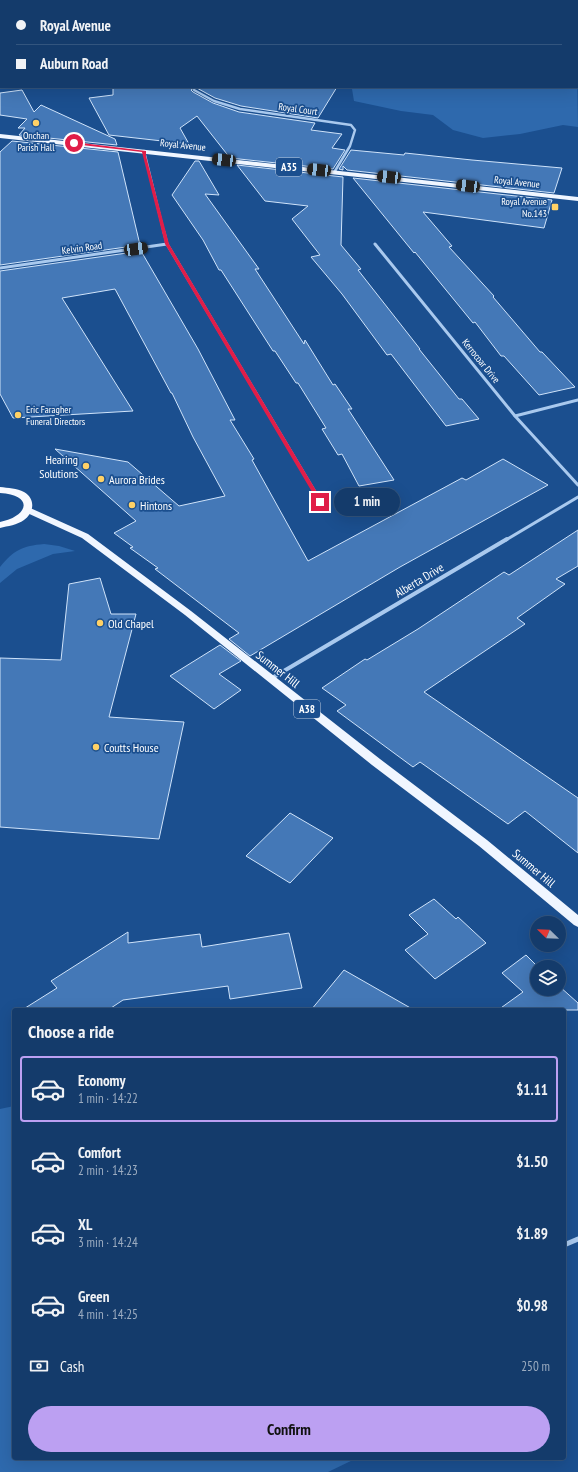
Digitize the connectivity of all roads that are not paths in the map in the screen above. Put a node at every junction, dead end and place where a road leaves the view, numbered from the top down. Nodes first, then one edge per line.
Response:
1 (194, 90) dead end
2 (0, 136) edge
3 (144, 151) junction
4 (335, 172) junction
5 (578, 199) edge
6 (167, 244) junction
7 (375, 244) dead end
8 (0, 268) edge
9 (578, 400) edge
10 (516, 416) junction
11 (578, 485) edge
12 (0, 490) edge
13 (578, 497) edge
14 (320, 502) dead end
15 (28, 510) junction
16 (0, 525) edge
17 (270, 680) junction
18 (576, 918) edge
19 (578, 1239) edge
20 (566, 1244) edge

1 - 4 street, Royal Court
2 - 3 main road, Royal Avenue / A35
3 - 4 main road, Royal Avenue / A35
3 - 6 street
4 - 5 main road, Royal Avenue / A35
6 - 8 street, Kelvin Road
6 - 14 street
7 - 10 street, Kerrocoar Drive
9 - 10 street
10 - 11 street, Kerrocoar Drive
12 - 15 highway
13 - 17 street, Alberta Drive
15 - 16 highway
15 - 17 main road, Summer Hill / A38
17 - 18 main road, Summer Hill / A38
19 - 20 street

